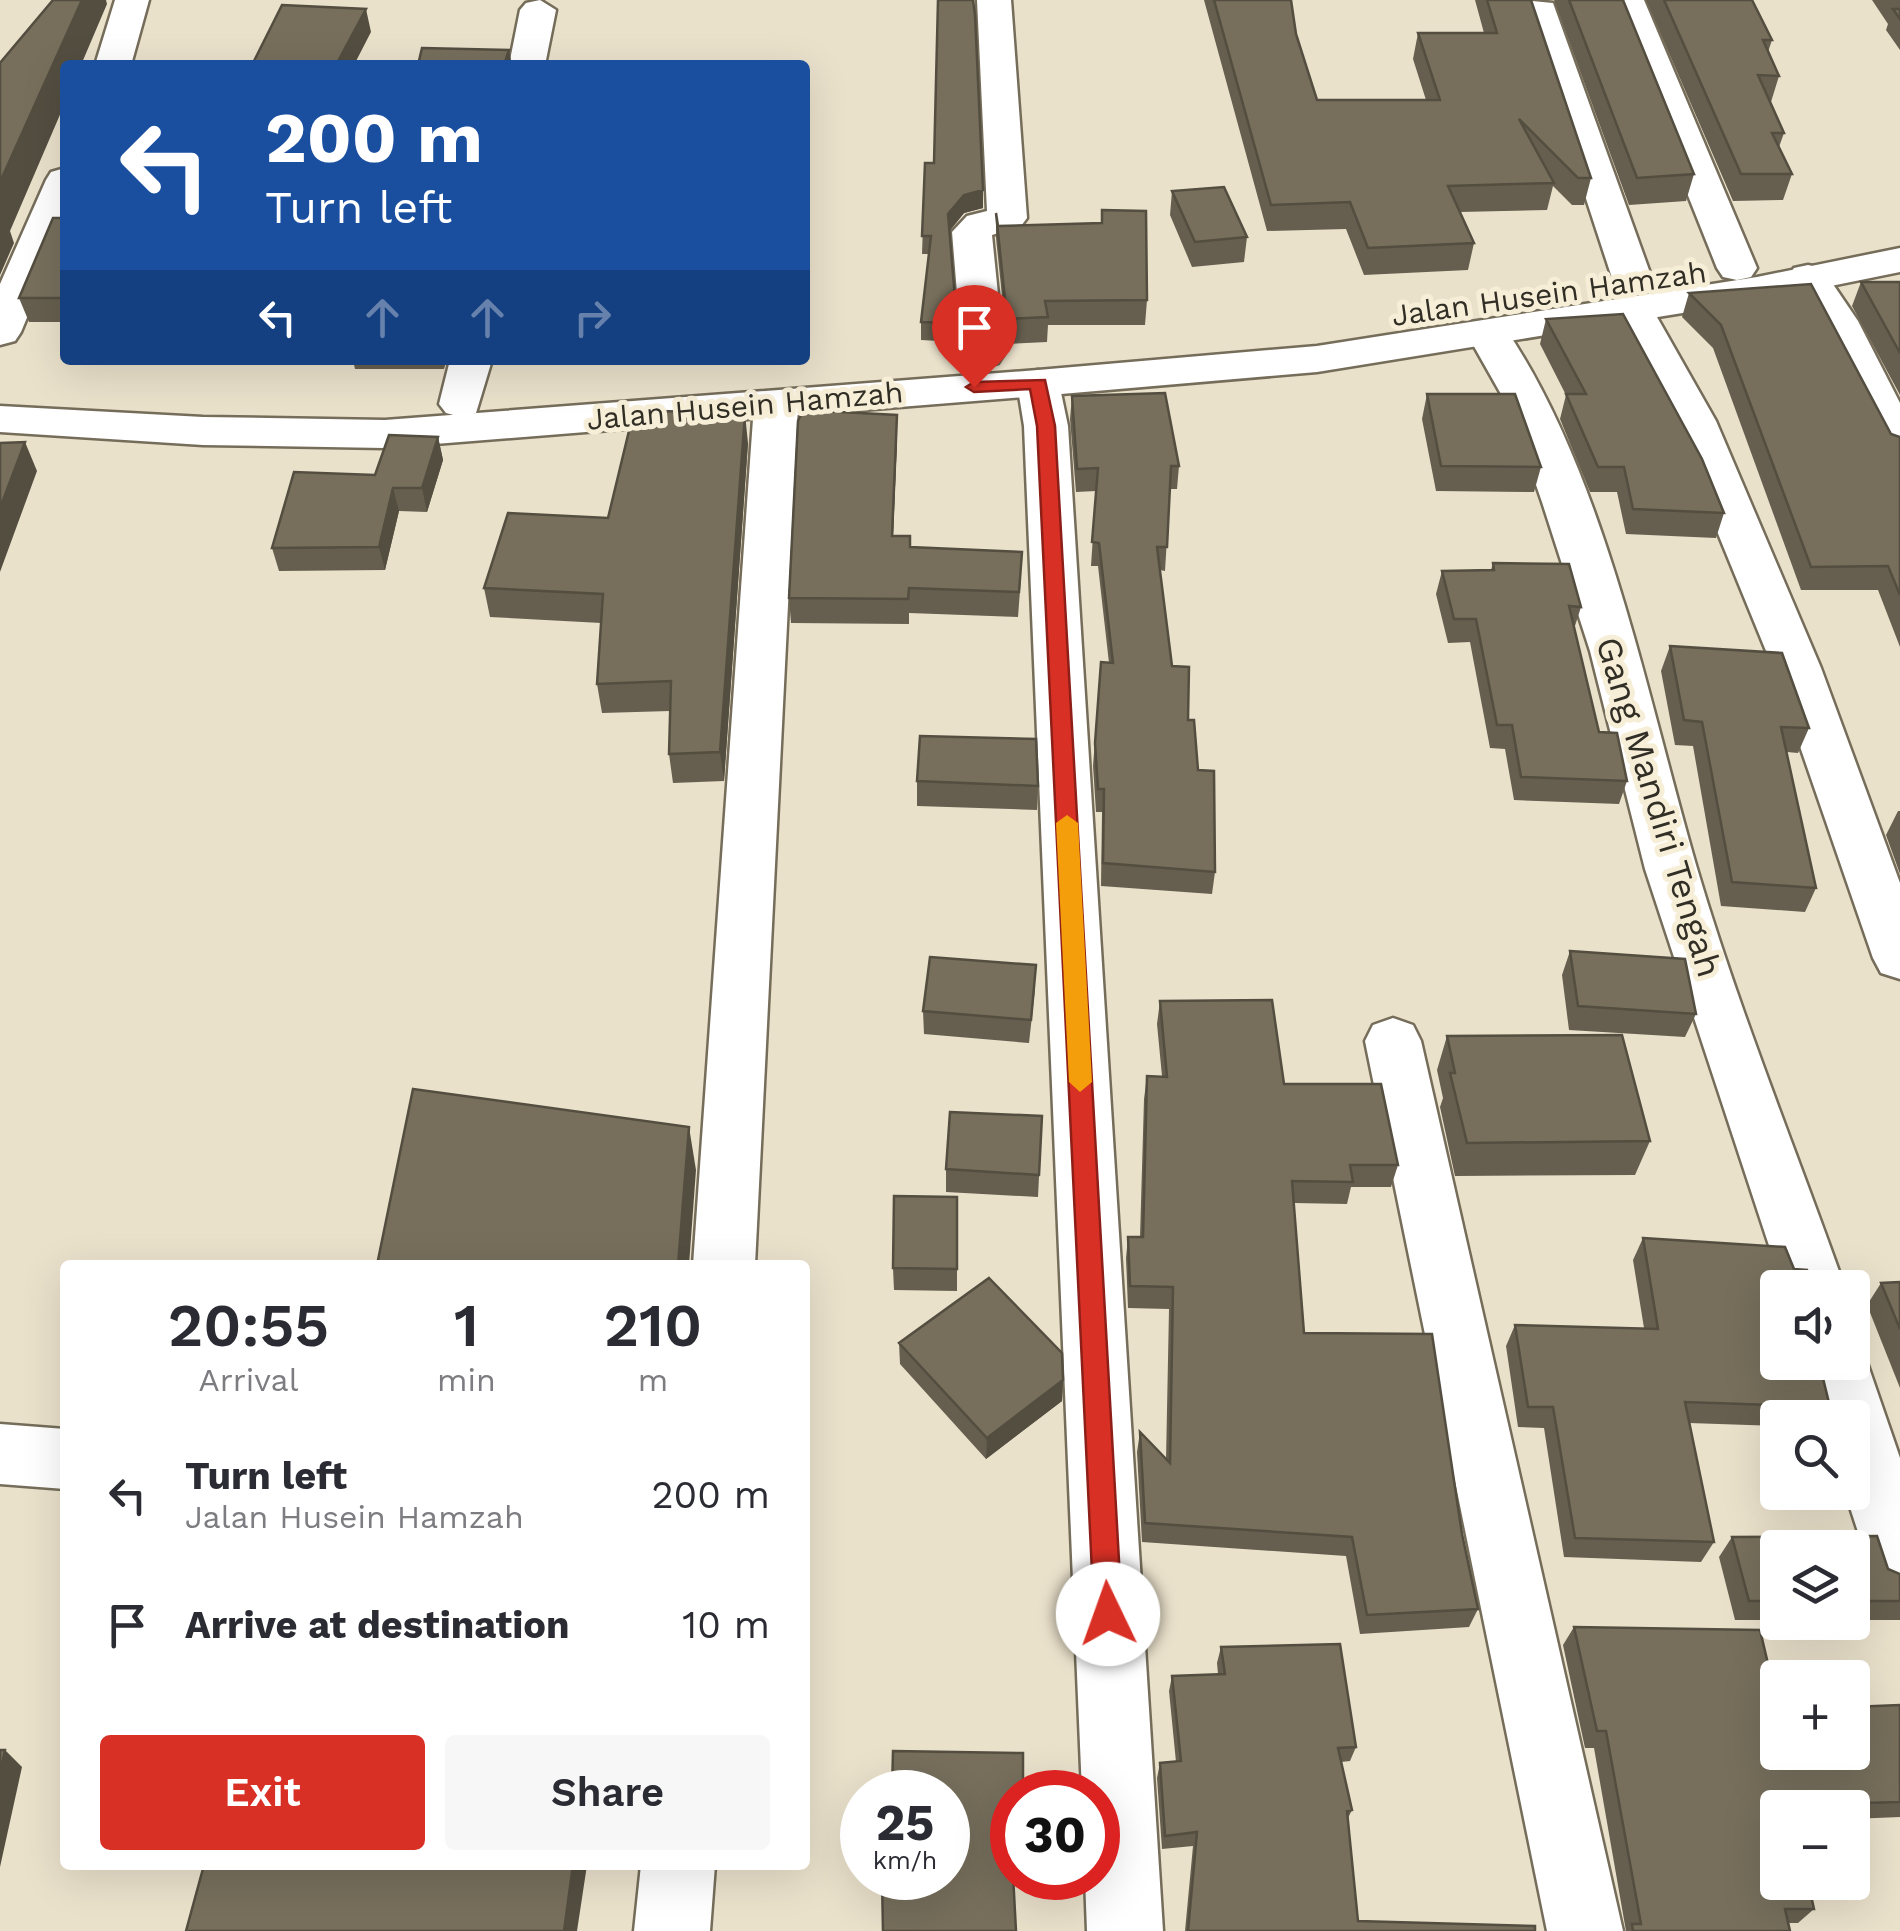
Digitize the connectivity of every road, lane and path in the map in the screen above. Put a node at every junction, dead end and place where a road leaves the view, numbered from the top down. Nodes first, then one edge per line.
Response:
1 (132, 0) edge
2 (994, 0) edge
3 (1628, 0) edge
4 (1536, 3) edge
5 (538, 10) dead end
6 (114, 60) edge
7 (528, 60) edge
8 (60, 192) edge
9 (1900, 234) edge
10 (1900, 260) edge
11 (1737, 268) junction
12 (1808, 277) junction
13 (1633, 297) junction
14 (0, 332) edge
15 (1488, 334) junction
16 (983, 354) junction
17 (470, 365) edge
18 (853, 384) junction
19 (1038, 384) junction
20 (0, 392) edge
21 (461, 404) junction
22 (776, 405) junction
23 (0, 420) edge
24 (1900, 446) edge
25 (1900, 958) edge
26 (1392, 1041) dead end
27 (724, 1260) edge
28 (1808, 1270) edge
29 (1844, 1380) edge
30 (0, 1454) edge
31 (60, 1459) edge
32 (1900, 1564) edge
33 (678, 1870) edge
34 (672, 1931) edge
35 (1125, 1931) edge
36 (1584, 1931) edge

1 - 6 street
2 - 16 street
3 - 11 street
4 - 13 street
5 - 7 street
8 - 14 street
9 - 11 street, Jalan Husein Hamzah
10 - 12 street, Jalan Husein Hamzah
11 - 13 street, Jalan Husein Hamzah
12 - 13 street, Jalan Husein Hamzah
12 - 24 street
13 - 15 street, Jalan Husein Hamzah
13 - 16 street, Jalan Husein Hamzah
13 - 25 street
15 - 19 street, Jalan Husein Hamzah
15 - 28 street, Gang Mandiri Tengah
16 - 18 street, Jalan Husein Hamzah
17 - 21 street
18 - 19 street, Jalan Husein Hamzah
18 - 21 street, Jalan Husein Hamzah
18 - 22 street, Jalan Husein Hamzah
19 - 35 street
20 - 21 street, Jalan Husein Hamzah
22 - 23 street, Jalan Husein Hamzah
22 - 27 street
26 - 36 street
29 - 32 street
30 - 31 street
33 - 34 street

